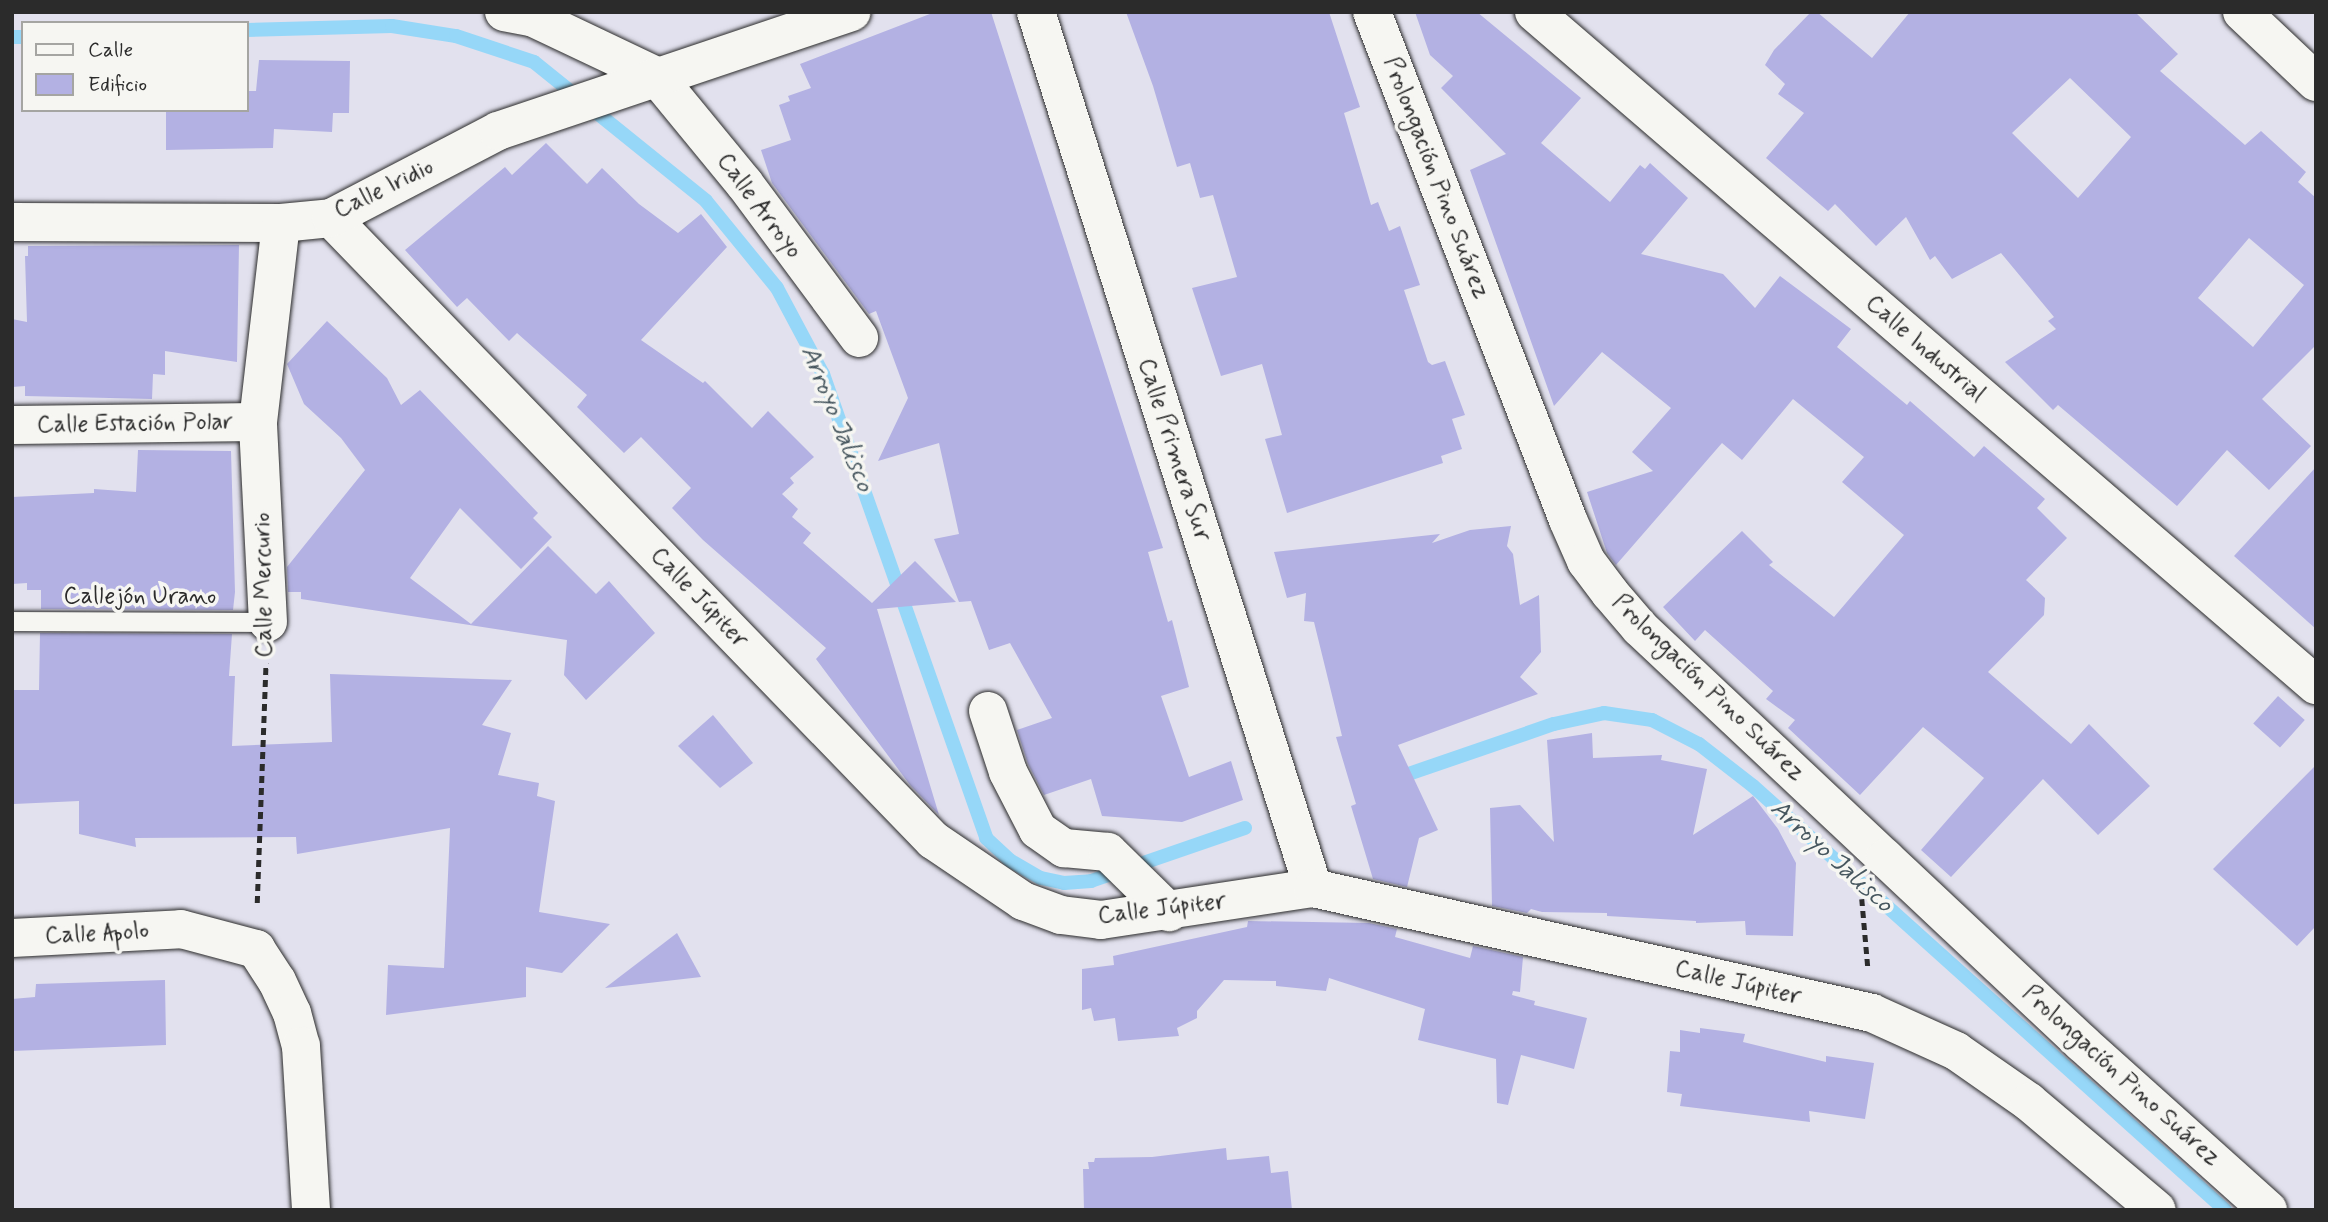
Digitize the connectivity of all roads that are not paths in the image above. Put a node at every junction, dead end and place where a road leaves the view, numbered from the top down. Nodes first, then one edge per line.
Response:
1 (504, 12) edge
2 (851, 12) edge
3 (1036, 12) edge
4 (1372, 12) edge
5 (1534, 12) edge
6 (2242, 12) edge
7 (646, 79) junction
8 (2316, 82) edge
9 (331, 218) junction
10 (12, 222) edge
11 (281, 223) junction
12 (859, 338) dead end
13 (258, 422) junction
14 (12, 425) edge
15 (12, 621) edge
16 (268, 622) joint
17 (2316, 685) edge
18 (988, 711) dead end
19 (1313, 888) junction
20 (1157, 900) junction
21 (12, 938) edge
22 (311, 1210) edge
23 (2157, 1210) edge
24 (2268, 1210) edge

1 - 7 street
2 - 7 street, Calle Iridio
3 - 19 street, Calle Primera Sur
4 - 24 street, Prolongación Pino Suárez
5 - 17 street, Calle Industrial
6 - 8 street
7 - 9 street, Calle Iridio
7 - 12 street, Calle Arroyo
9 - 11 street, Calle Iridio
9 - 20 street, Calle Júpiter
10 - 11 street, Calle Iridio
11 - 13 street, Calle Mercurio
13 - 14 street, Calle Estación Polar
13 - 16 street, Calle Mercurio
15 - 16 lane, Callejón Urano
18 - 20 street
19 - 20 street, Calle Júpiter
19 - 23 street, Calle Júpiter
21 - 22 street, Calle Apolo

